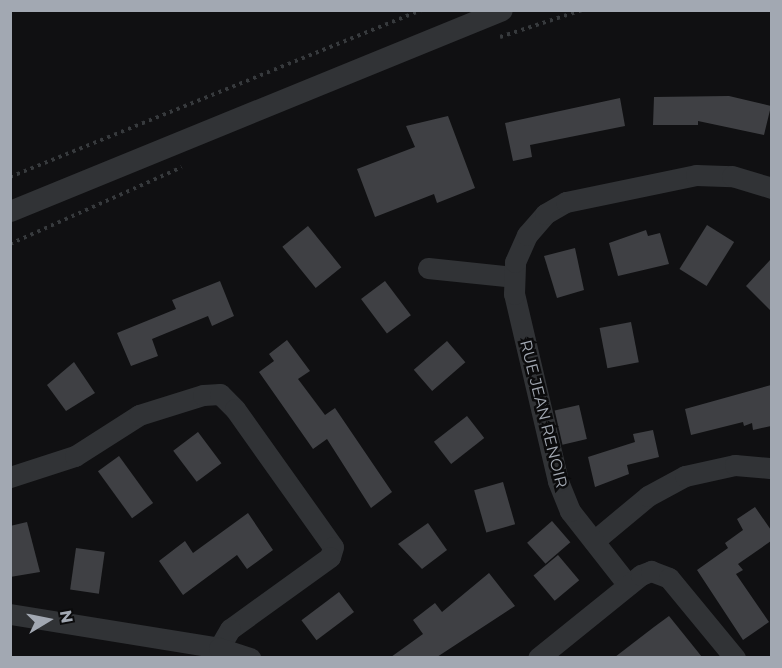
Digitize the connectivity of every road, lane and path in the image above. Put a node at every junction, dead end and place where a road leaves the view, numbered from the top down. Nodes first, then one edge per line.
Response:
1 (422, 10) edge
2 (502, 10) edge
3 (582, 10) edge
4 (489, 41) dead end
5 (193, 162) dead end
6 (10, 177) edge
7 (771, 188) edge
8 (10, 212) edge
9 (10, 244) edge
10 (428, 268) dead end
11 (514, 277) junction
12 (771, 468) edge
13 (10, 477) edge
14 (594, 541) junction
15 (628, 585) junction
16 (10, 614) edge
17 (219, 648) junction
18 (250, 657) edge
19 (538, 657) edge
20 (735, 657) edge

1 - 6 path
2 - 8 street
3 - 4 path
5 - 9 path
7 - 11 street, RUE JEAN RENOIR
10 - 11 street
11 - 14 street, RUE JEAN RENOIR
12 - 14 street
13 - 17 street
14 - 15 street, RUE JEAN RENOIR
15 - 19 street
15 - 20 street
16 - 17 street
17 - 18 street

